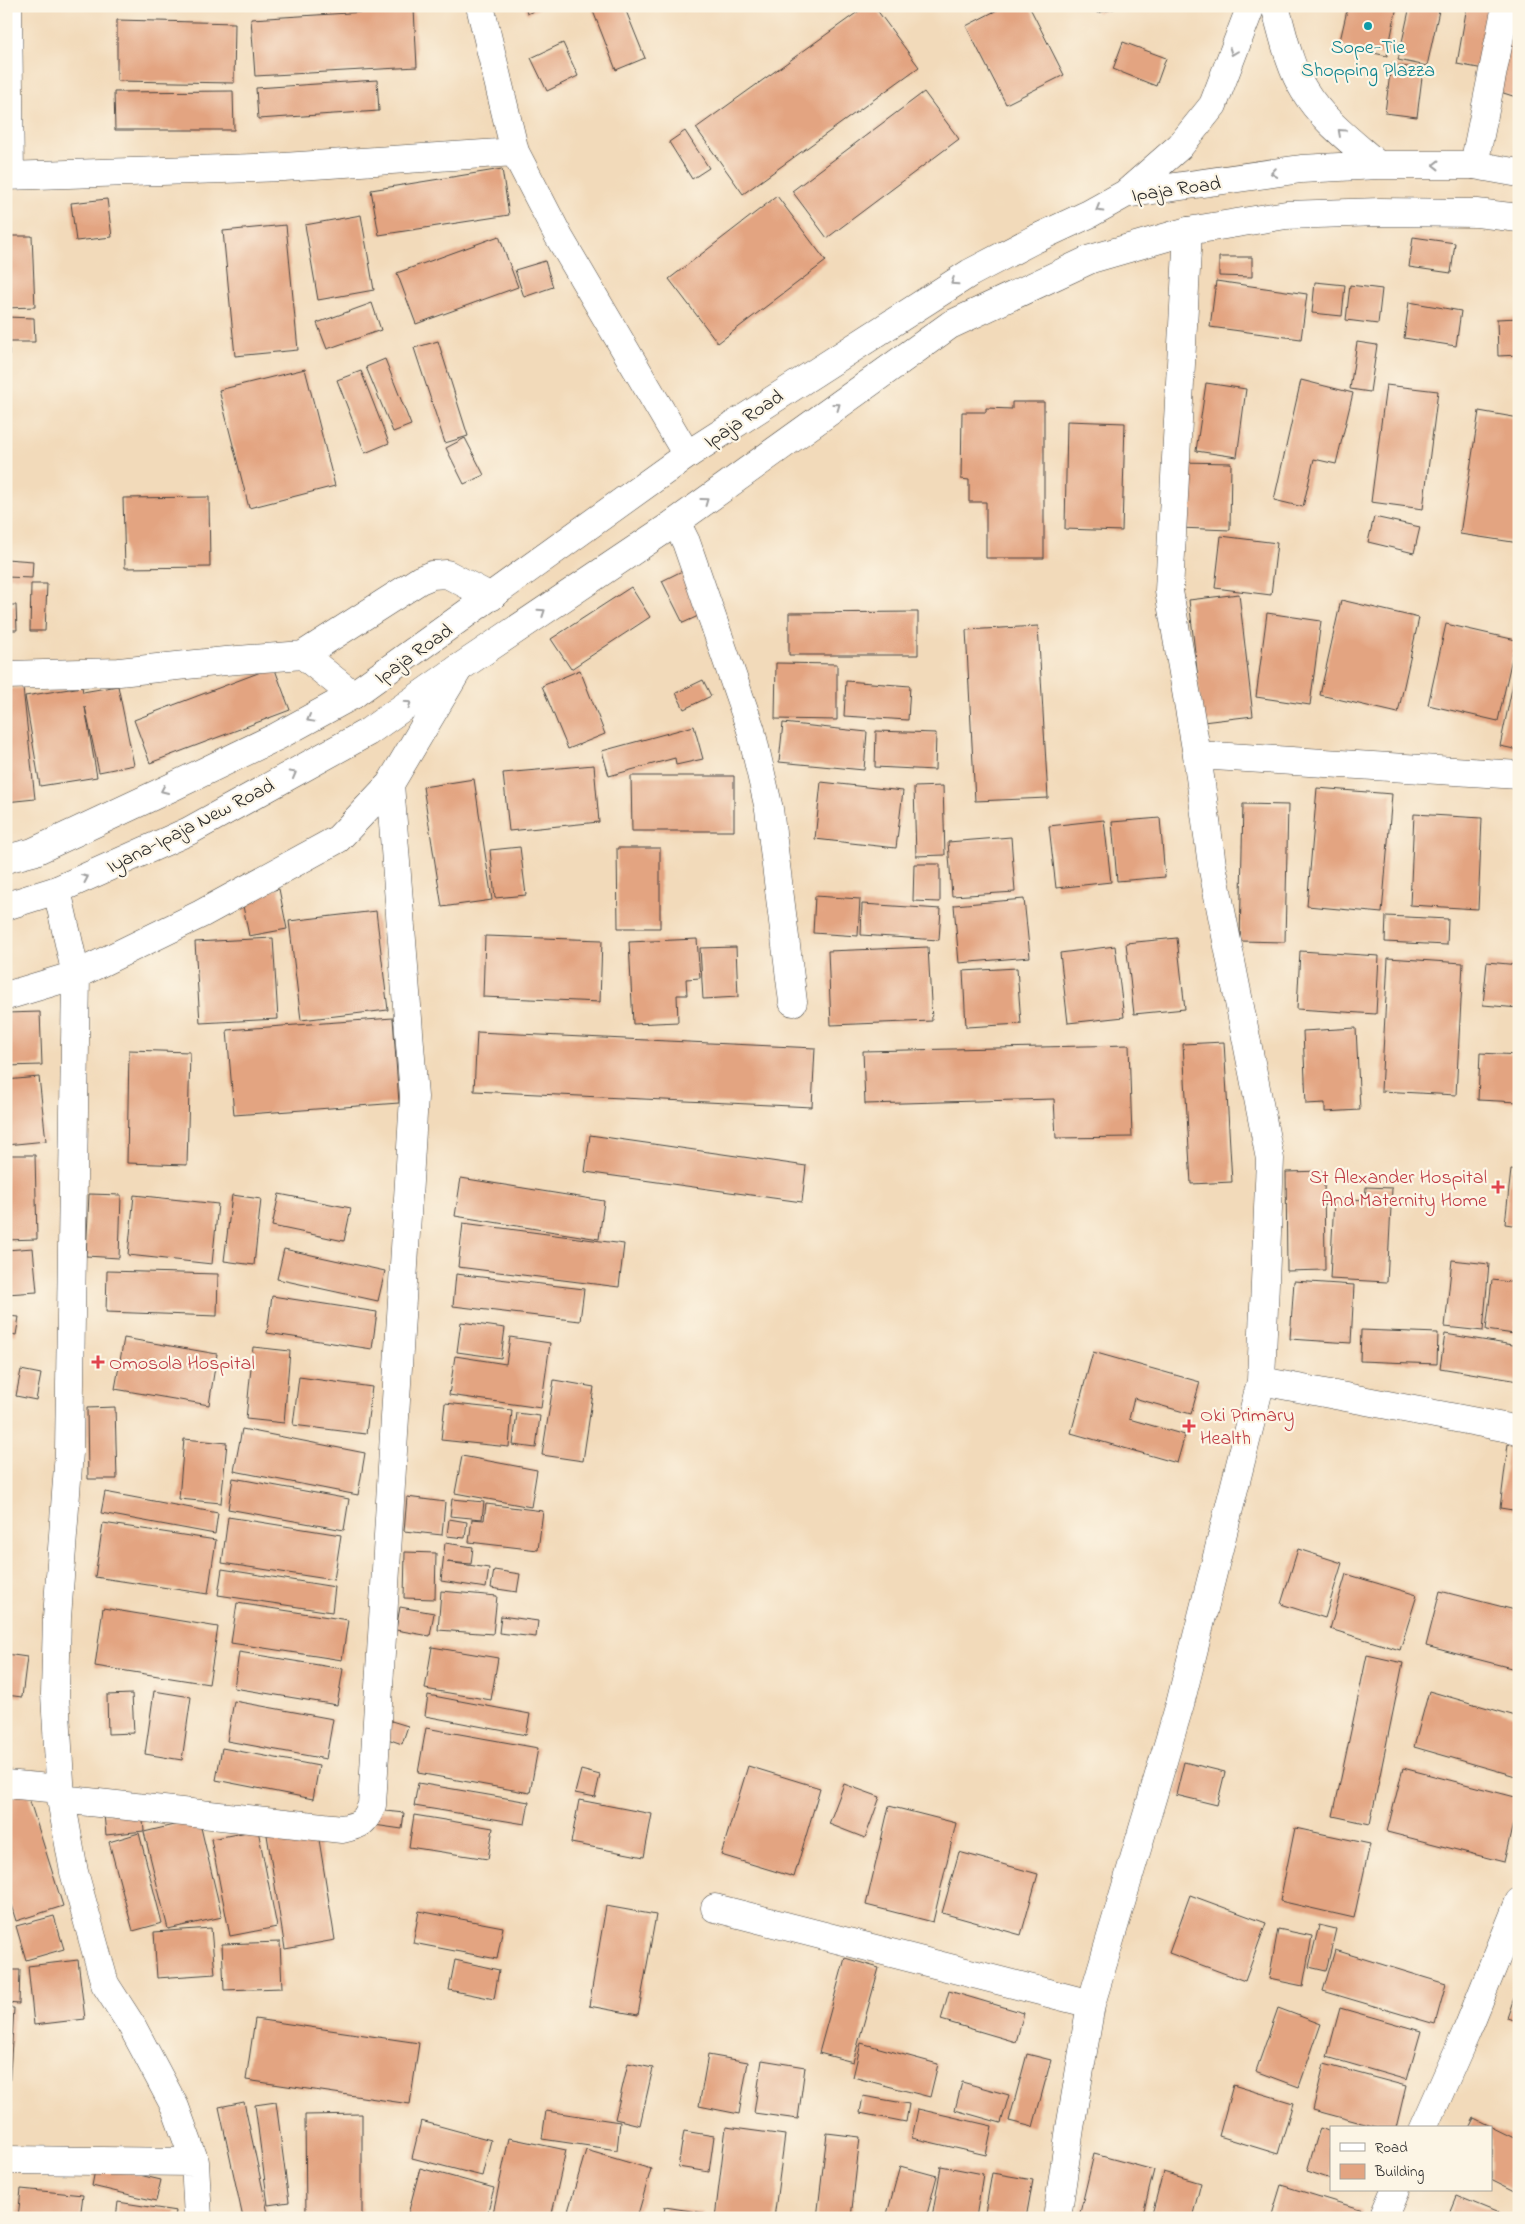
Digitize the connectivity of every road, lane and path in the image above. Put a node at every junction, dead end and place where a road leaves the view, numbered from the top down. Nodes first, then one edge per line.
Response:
1 (8, 6) edge
2 (480, 6) edge
3 (1251, 6) edge
4 (1275, 6) edge
5 (1506, 6) edge
6 (515, 152) junction
7 (1378, 164) junction
8 (1474, 165) junction
9 (1519, 173) edge
10 (8, 176) edge
11 (1125, 194) junction
12 (1519, 218) edge
13 (1188, 231) junction
14 (686, 455) junction
15 (676, 522) junction
16 (491, 598) junction
17 (303, 655) junction
18 (459, 668) junction
19 (6, 675) edge
20 (353, 696) junction
21 (368, 732) joint
22 (1197, 755) junction
23 (1519, 775) edge
24 (390, 784) junction
25 (6, 859) edge
26 (56, 890) junction
27 (6, 906) edge
28 (76, 975) junction
29 (6, 996) edge
30 (793, 1002) dead end
31 (1261, 1381) junction
32 (1519, 1430) edge
33 (6, 1784) edge
34 (61, 1794) junction
35 (1519, 1902) edge
36 (715, 1908) dead end
37 (1091, 2004) junction
38 (1425, 2126) edge
39 (6, 2160) edge
40 (195, 2162) junction
41 (1394, 2192) edge
42 (198, 2218) edge
43 (1057, 2218) edge
44 (1383, 2218) edge

1 - 10 street
2 - 6 street
3 -> 11 street
7 -> 4 street
5 - 8 street
6 - 10 street
6 - 14 street
8 -> 7 street, Ipaja Road
7 -> 11 street, Ipaja Road
8 - 9 street, Ipaja Road
11 -> 14 street, Ipaja Road
12 - 13 street, Ipaja Road
15 -> 13 street, Ipaja Road
13 - 22 street
14 - 16 street, Ipaja Road
18 -> 15 street, Ipaja Road
15 - 30 street
16 - 17 street
16 - 20 street, Ipaja Road
17 - 19 street
17 - 20 street, Ipaja Road
21 -> 18 street, Ipaja Road
18 - 24 street
20 -> 25 street, Iyana-Ipaja New Road
26 -> 21 street, Iyana-Ipaja New Road
22 - 23 street
22 - 31 street
24 - 28 street
24 - 34 street
26 - 27 street, Iyana-Ipaja New Road
26 - 28 street
28 - 29 street
28 - 34 street
31 - 32 street
31 - 37 street
33 - 34 street
34 - 40 street
35 - 38 street
36 - 37 street
37 - 43 street
39 - 40 street
40 - 42 street
41 - 44 street

